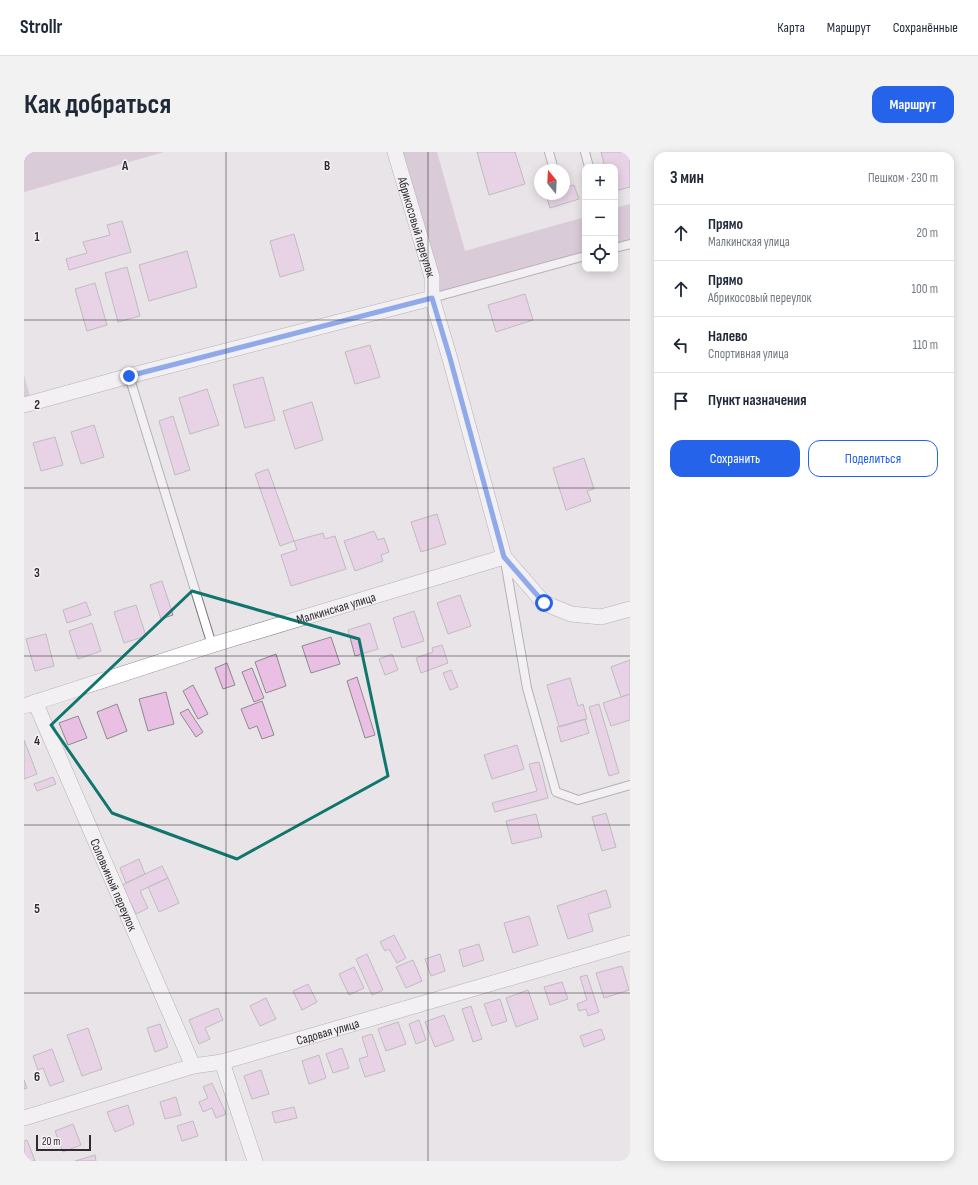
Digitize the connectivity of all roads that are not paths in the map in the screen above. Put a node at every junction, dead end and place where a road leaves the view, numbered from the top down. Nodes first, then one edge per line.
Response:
1 (395, 152) edge
2 (549, 152) edge
3 (585, 152) edge
4 (552, 164) edge
5 (588, 164) edge
6 (630, 244) edge
7 (618, 247) edge
8 (582, 257) edge
9 (432, 298) junction
10 (129, 376) junction
11 (24, 405) edge
12 (504, 557) junction
13 (630, 609) edge
14 (212, 644) junction
15 (30, 704) edge
16 (630, 785) edge
17 (630, 943) edge
18 (222, 1062) junction
19 (193, 1066) junction
20 (24, 1118) edge
21 (255, 1161) edge

1 - 9 street, Абрикосовый переулок
2 - 4 lane
3 - 5 lane
6 - 7 lane
8 - 9 lane
9 - 10 street
9 - 12 street, Абрикосовый переулок
10 - 11 street
10 - 14 lane
12 - 13 street
12 - 14 street, Малкинская улица
12 - 16 lane
14 - 15 street, Малкинская улица
15 - 19 street, Соловьиный переулок
17 - 18 street, Садовая улица
18 - 19 street, Садовая улица
18 - 21 street
19 - 20 street, Садовая улица

